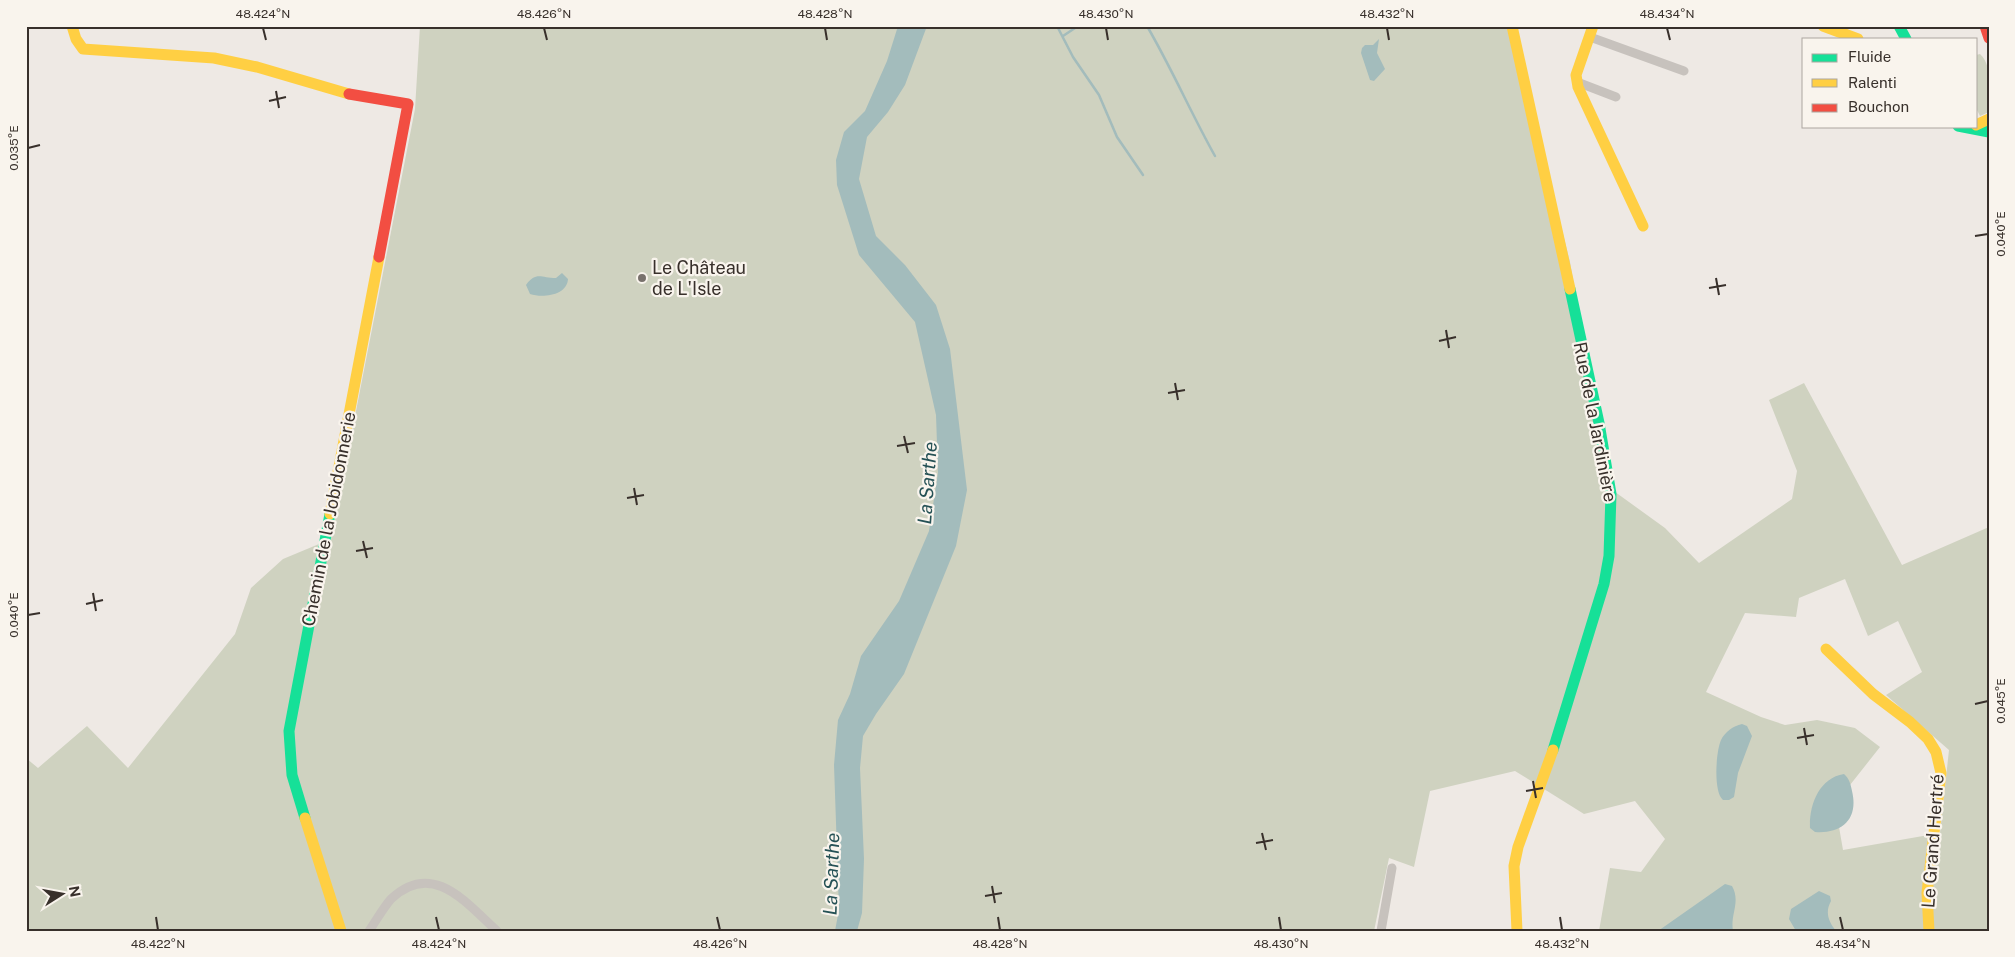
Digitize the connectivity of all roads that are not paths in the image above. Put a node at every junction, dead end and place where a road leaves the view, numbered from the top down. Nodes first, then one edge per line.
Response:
1 (72, 26) edge
2 (1512, 26) edge
3 (1823, 26) edge
4 (1899, 26) edge
5 (1984, 26) edge
6 (1591, 32) edge
7 (1855, 38) edge
8 (1905, 38) edge
9 (1989, 38) edge
10 (1684, 71) dead end
11 (1576, 82) junction
12 (1616, 97) dead end
13 (1973, 128) edge
14 (1989, 132) edge
15 (1642, 226) dead end
16 (1826, 649) dead end
17 (1392, 868) dead end
18 (341, 931) edge
19 (370, 931) edge
20 (497, 931) edge
21 (1381, 931) edge
22 (1517, 931) edge
23 (1929, 931) edge

1 - 18 street, Chemin de la Jobidonnerie
2 - 22 street, Rue de la Jardinière
3 - 7 street
4 - 8 street
5 - 9 street
6 - 10 street
6 - 11 street
11 - 12 street
11 - 15 street
13 - 14 street
16 - 23 street, Le Grand Hertré
17 - 21 street
19 - 20 street

